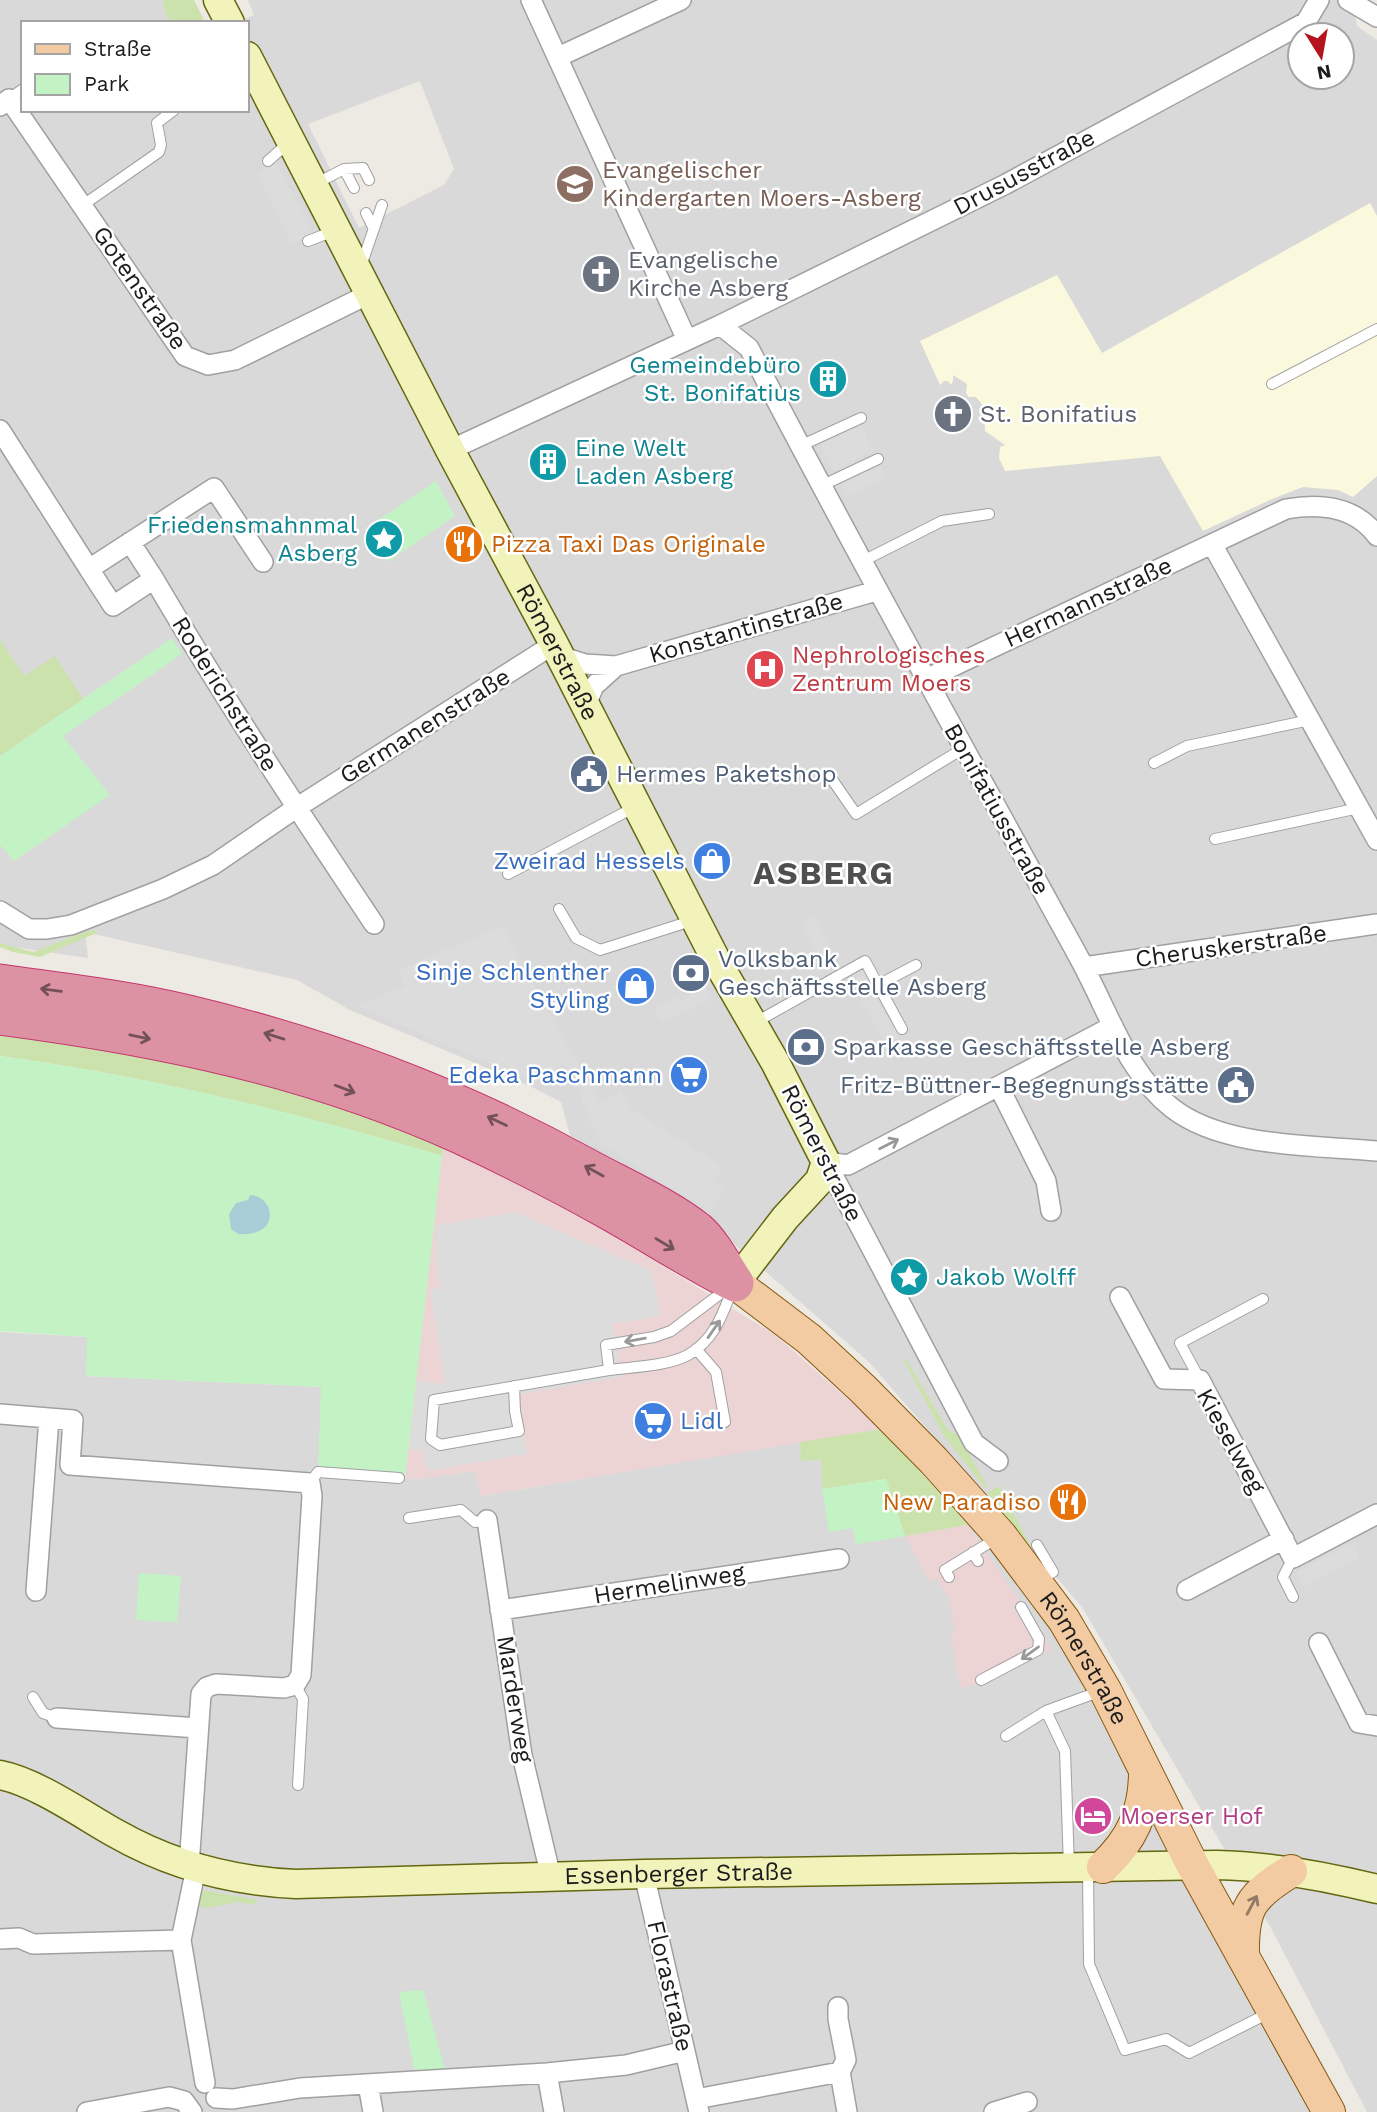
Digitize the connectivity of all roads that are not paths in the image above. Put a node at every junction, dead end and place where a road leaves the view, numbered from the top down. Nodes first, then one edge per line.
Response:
1 (218, 0) edge
2 (531, 0) edge
3 (681, 0) edge
4 (1319, 0) edge
5 (1356, 2) edge
6 (1377, 17) edge
7 (229, 21) edge
8 (558, 57) junction
9 (248, 58) edge
10 (11, 98) edge
11 (171, 112) edge
12 (290, 141) junction
13 (268, 161) dead end
14 (344, 169) junction
15 (369, 180) dead end
16 (313, 185) junction
17 (354, 188) dead end
18 (83, 205) junction
19 (382, 205) dead end
20 (366, 213) dead end
21 (374, 229) junction
22 (337, 230) junction
23 (308, 241) dead end
24 (364, 283) junction
25 (720, 325) junction
26 (1377, 329) edge
27 (687, 340) junction
28 (1272, 384) dead end
29 (861, 418) dead end
30 (0, 430) edge
31 (800, 446) junction
32 (450, 450) junction
33 (878, 459) dead end
34 (820, 486) junction
35 (989, 514) dead end
36 (1377, 536) edge
37 (130, 542) junction
38 (1212, 544) junction
39 (263, 562) dead end
40 (861, 562) junction
41 (89, 569) junction
42 (154, 579) junction
43 (876, 591) junction
44 (557, 650) junction
45 (616, 666) junction
46 (926, 679) junction
47 (585, 707) junction
48 (1310, 720) junction
49 (964, 748) junction
50 (1154, 763) dead end
51 (829, 775) dead end
52 (636, 806) junction
53 (296, 808) junction
54 (1360, 808) junction
55 (1215, 839) dead end
56 (1377, 840) edge
57 (508, 874) dead end
58 (559, 909) dead end
59 (0, 911) edge
60 (695, 920) junction
61 (374, 924) dead end
62 (1377, 924) edge
63 (916, 965) dead end
64 (1084, 967) junction
65 (0, 983) edge
66 (878, 985) junction
67 (0, 1016) edge
68 (752, 1024) junction
69 (1113, 1026) junction
70 (902, 1028) dead end
71 (999, 1087) junction
72 (1377, 1151) edge
73 (826, 1162) junction
74 (1051, 1211) dead end
75 (735, 1283) junction
76 (1120, 1297) dead end
77 (1263, 1299) dead end
78 (696, 1349) junction
79 (609, 1370) junction
80 (1199, 1380) junction
81 (514, 1386) junction
82 (0, 1414) edge
83 (49, 1418) junction
84 (725, 1422) dead end
85 (998, 1461) dead end
86 (46, 1463) junction
87 (70, 1465) junction
88 (399, 1478) dead end
89 (310, 1483) junction
90 (1377, 1514) edge
91 (410, 1518) dead end
92 (487, 1520) joint
93 (1001, 1536) junction
94 (1284, 1539) junction
95 (1037, 1545) dead end
96 (1293, 1558) junction
97 (839, 1559) dead end
98 (949, 1577) dead end
99 (1187, 1590) dead end
100 (36, 1591) dead end
101 (1293, 1597) dead end
102 (1030, 1599) junction
103 (500, 1611) junction
104 (1319, 1643) dead end
105 (981, 1680) dead end
106 (295, 1685) junction
107 (1105, 1690) junction
108 (33, 1697) dead end
109 (1046, 1711) junction
110 (57, 1718) joint
111 (1368, 1724) edge
112 (198, 1728) junction
113 (1006, 1735) dead end
114 (1145, 1772) junction
115 (0, 1775) edge
116 (298, 1784) dead end
117 (1193, 1866) junction
118 (192, 1867) junction
119 (1086, 1867) junction
120 (1291, 1871) junction
121 (644, 1874) junction
122 (551, 1877) junction
123 (1377, 1889) edge
124 (9, 1939) edge
125 (181, 1940) junction
126 (1243, 1956) junction
127 (838, 2007) dead end
128 (1272, 2011) junction
129 (685, 2051) junction
130 (840, 2072) junction
131 (547, 2073) junction
132 (368, 2084) junction
133 (211, 2091) junction
134 (1027, 2102) dead end
135 (698, 2105) edge
136 (188, 2106) edge
137 (998, 2111) edge
138 (87, 2112) edge
139 (201, 2112) edge
140 (373, 2112) edge
141 (554, 2112) edge
142 (847, 2112) edge
143 (1329, 2112) edge

1 - 7 street
2 - 8 street
3 - 8 street
4 - 25 street, Drususstraße
5 - 6 street
8 - 27 street
9 - 12 street, Römerstraße
10 - 18 street, Gotenstraße
11 - 18 lane
12 - 13 lane
12 - 16 street, Römerstraße
14 - 15 lane
14 - 16 lane
14 - 17 lane
16 - 22 street, Römerstraße
18 - 24 street, Gotenstraße
19 - 21 lane
20 - 21 lane
21 - 24 lane
22 - 23 lane
22 - 24 street, Römerstraße
24 - 32 street, Römerstraße
25 - 27 street, Drususstraße
25 - 31 street, Bonifatiusstraße
26 - 28 lane
27 - 32 street, Drususstraße
29 - 31 lane
30 - 41 street
31 - 34 street, Bonifatiusstraße
32 - 44 street, Römerstraße
33 - 34 lane
34 - 40 street, Bonifatiusstraße
35 - 40 lane
36 - 38 street, Hermannstraße
37 - 39 street
37 - 41 street
37 - 42 street, Roderichstraße
38 - 46 street, Hermannstraße
38 - 48 street
40 - 43 street, Bonifatiusstraße
41 - 42 street
42 - 53 street, Roderichstraße
43 - 45 street, Konstantinstraße
43 - 46 street, Bonifatiusstraße
44 - 45 street, Konstantinstraße
44 - 47 street, Römerstraße
44 - 53 street, Germanenstraße
45 - 47 street, Konstantinstraße
46 - 49 street, Bonifatiusstraße
47 - 52 street, Römerstraße
48 - 50 lane
48 - 54 street
49 - 51 lane
49 - 64 street, Bonifatiusstraße
52 - 57 lane
52 - 60 street, Römerstraße
53 - 59 street, Germanenstraße
53 - 61 street
54 - 55 lane
54 - 56 street
58 - 60 lane
60 - 68 street, Römerstraße
62 - 64 street, Cheruskerstraße
63 - 66 lane
64 - 69 street, Bonifatiusstraße
75 -> 65 highway
66 - 68 lane
66 - 70 lane
67 -> 75 highway
68 - 73 street, Römerstraße
69 - 71 street
69 - 72 street, Bonifatiusstraße
73 -> 71 street
71 - 74 street
73 - 75 street
73 - 85 street, Römerstraße
78 -> 75 lane
75 -> 79 lane
75 - 93 main road, Römerstraße
76 - 80 street, Kieselweg
77 - 80 lane
78 - 79 lane
78 - 84 lane
79 - 81 lane
80 - 94 street, Kieselweg
81 - 81 lane
82 - 83 street
83 - 86 street
83 - 87 street
86 - 87 street
86 - 100 street
87 - 89 street
88 - 89 lane
89 - 106 street
90 - 96 street
91 - 92 lane
92 - 103 street, Marderweg
93 - 98 lane
93 - 102 main road, Römerstraße
94 - 96 street, Kieselweg
94 - 99 street
95 - 102 lane
96 - 101 lane
97 - 103 street, Hermelinweg
102 -> 105 lane
102 - 107 main road, Römerstraße
103 - 122 street, Marderweg
104 - 111 street
106 - 112 street
106 - 116 lane
107 - 109 lane
107 - 114 main road, Römerstraße
108 - 110 lane
109 - 113 lane
109 - 119 lane
110 - 112 street
112 - 118 street
114 - 117 main road, Römerstraße
114 - 119 main road
115 - 118 street, Essenberger Straße
117 - 119 street, Essenberger Straße
117 - 120 street, Essenberger Straße
117 - 126 main road, Römerstraße
118 - 122 street, Essenberger Straße
118 - 125 street
119 - 121 street, Essenberger Straße
119 - 128 lane
120 - 123 street, Essenberger Straße
126 -> 120 main road
121 - 122 street, Essenberger Straße
121 - 129 street, Florastraße
124 - 125 street
125 - 133 street
126 - 128 main road, Römerstraße
127 - 130 street
128 - 143 main road, Römerstraße
129 - 131 street
129 - 135 street, Florastraße
130 - 135 street, Florastraße
130 - 142 street
131 - 132 street
131 - 141 street
132 - 133 street
132 - 140 street
133 - 136 street
133 - 139 street
134 - 137 street
136 - 138 street

